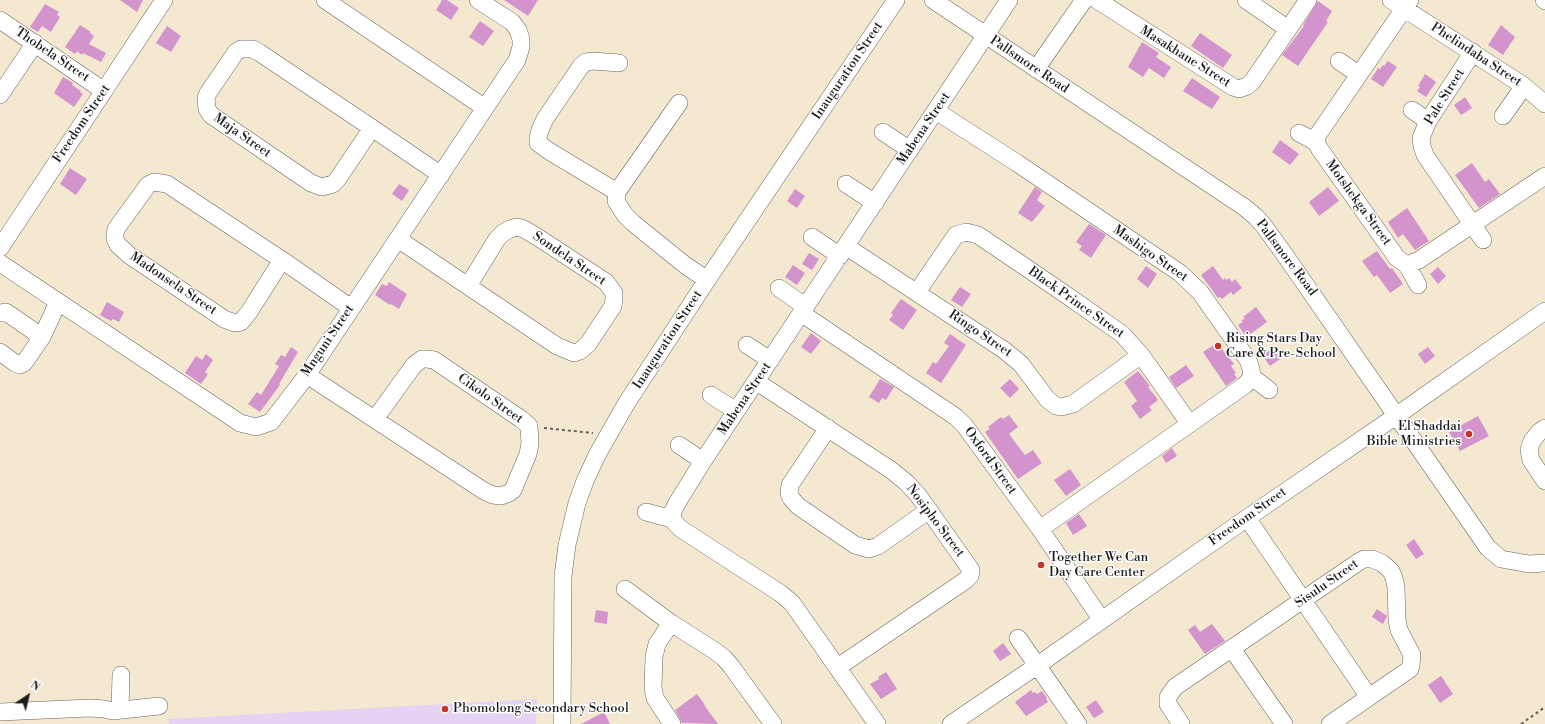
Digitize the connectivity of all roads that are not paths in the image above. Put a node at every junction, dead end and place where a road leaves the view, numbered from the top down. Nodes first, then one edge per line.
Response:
1 (164, 0) edge
2 (325, 0) edge
3 (478, 0) edge
4 (896, 0) edge
5 (933, 0) edge
6 (1009, 0) edge
7 (1084, 0) edge
8 (1097, 0) edge
9 (1246, 0) edge
10 (1308, 0) edge
11 (1402, 3) edge
12 (0, 20) edge
13 (1288, 29) junction
14 (985, 36) junction
15 (35, 43) junction
16 (1473, 52) junction
17 (1339, 61) dead end
18 (620, 63) dead end
19 (1036, 69) junction
20 (1358, 74) junction
21 (1524, 86) junction
22 (104, 91) junction
23 (0, 94) edge
24 (680, 103) dead end
25 (1545, 104) edge
26 (485, 108) junction
27 (1412, 110) dead end
28 (936, 111) junction
29 (1503, 116) dead end
30 (1428, 121) junction
31 (372, 128) junction
32 (883, 132) dead end
33 (1299, 133) dead end
34 (1316, 142) junction
35 (910, 150) junction
36 (441, 175) junction
37 (1545, 176) edge
38 (846, 184) dead end
39 (617, 192) junction
40 (875, 203) junction
41 (1472, 224) junction
42 (812, 237) dead end
43 (398, 239) junction
44 (1483, 240) dead end
45 (0, 248) edge
46 (843, 251) junction
47 (282, 260) junction
48 (0, 263) edge
49 (1407, 264) junction
50 (707, 280) junction
51 (1418, 285) dead end
52 (468, 286) junction
53 (779, 288) dead end
54 (917, 292) junction
55 (58, 302) junction
56 (350, 308) junction
57 (804, 310) junction
58 (1545, 311) edge
59 (0, 313) edge
60 (42, 337) junction
61 (747, 345) dead end
62 (0, 352) edge
63 (1141, 356) junction
64 (770, 360) junction
65 (307, 375) junction
66 (1252, 377) junction
67 (757, 382) junction
68 (1269, 390) dead end
69 (711, 395) dead end
70 (736, 411) junction
71 (1396, 416) junction
72 (375, 419) junction
73 (1189, 423) junction
74 (828, 428) junction
75 (1545, 428) edge
76 (679, 445) dead end
77 (703, 461) junction
78 (1545, 481) edge
79 (930, 510) junction
80 (646, 512) dead end
81 (1247, 518) junction
82 (672, 519) junction
83 (1040, 530) junction
84 (1545, 563) edge
85 (625, 589) dead end
86 (1303, 600) junction
87 (1101, 619) junction
88 (671, 623) junction
89 (1018, 638) dead end
90 (1232, 649) junction
91 (1038, 665) junction
92 (838, 667) junction
93 (121, 674) dead end
94 (1369, 697) junction
95 (159, 706) dead end
96 (0, 712) edge
97 (117, 715) edge
98 (562, 724) edge
99 (672, 724) edge
100 (773, 724) edge
101 (877, 724) edge
102 (951, 724) edge
103 (1078, 724) edge
104 (1181, 724) edge
105 (1284, 724) edge
106 (1330, 724) edge

1 - 22 street, Freedom Street
2 - 26 street
3 - 26 street, Mnguni Street
4 - 50 street, Inauguration Street
5 - 14 street, Pallsmore Road
6 - 14 street, Mabena Street
7 - 19 street
8 - 13 street, Masakhane Street
9 - 13 street
10 - 13 street, Masakhane Street
11 - 16 street, Phelindaba Street
11 - 20 street
12 - 15 street, Thobela Street
14 - 19 street, Pallsmore Road
14 - 28 street, Mabena Street
15 - 22 street, Thobela Street
15 - 23 street
16 - 21 street, Phelindaba Street
16 - 30 street, Pale Street
17 - 20 street
18 - 39 street
19 - 71 street, Pallsmore Road
20 - 34 street
21 - 25 street, Phelindaba Street
21 - 29 street
22 - 45 street, Freedom Street
24 - 39 street
26 - 36 street, Mnguni Street
27 - 30 street
28 - 35 street, Mabena Street
28 - 66 street, Mashigo Street
30 - 41 street, Pale Street
31 - 31 street, Maja Street
31 - 36 street, Maja Street
32 - 35 street
33 - 34 street
34 - 49 street, Motshekga Street
35 - 40 street, Mabena Street
36 - 43 street, Mnguni Street
37 - 41 street
38 - 40 street
39 - 50 street
40 - 46 street, Mabena Street
41 - 44 street, Pale Street
41 - 49 street
42 - 46 street, Ringo Street
43 - 52 street, Sondela Street
43 - 56 street, Mnguni Street
46 - 54 street, Ringo Street
46 - 57 street, Mabena Street
47 - 47 street, Madonsela Street
47 - 56 street, Madonsela Street
48 - 55 street, Mnguni Street
49 - 51 street
50 - 98 street, Inauguration Street
52 - 52 street, Sondela Street
53 - 57 street, Oxford Street
54 - 63 street, Ringo Street
54 - 63 street, Black Prince Street
55 - 60 street
55 - 65 street, Mnguni Street
56 - 65 street, Mnguni Street
57 - 64 street, Mabena Street
57 - 83 street, Oxford Street
58 - 71 street, Freedom Street
59 - 60 street
60 - 62 street
61 - 64 street
63 - 73 street, Black Prince Street
64 - 67 street, Mabena Street
65 - 72 street, Cikolo Street
66 - 68 street
66 - 73 street
67 - 70 street, Mabena Street
67 - 74 street, Nosipho Street
69 - 70 street
70 - 77 street, Mabena Street
71 - 81 street, Freedom Street
71 - 84 street, Pallsmore Road
72 - 72 street, Cikolo Street
73 - 83 street
74 - 79 street, Nosipho Street
74 - 79 street
75 - 78 street
76 - 77 street
77 - 82 street, Mabena Street
79 - 92 street, Nosipho Street
80 - 82 street
81 - 86 street
81 - 87 street, Freedom Street
82 - 92 street
83 - 87 street, Oxford Street
85 - 88 street
86 - 90 street, Sisulu Street
86 - 94 street
86 - 94 street, Sisulu Street
87 - 91 street, Freedom Street
88 - 99 street
88 - 100 street
89 - 91 street
90 - 104 street, Sisulu Street
90 - 105 street
91 - 102 street, Freedom Street
91 - 103 street
92 - 101 street
93 - 97 street
94 - 106 street, Sisulu Street
95 - 97 street
96 - 97 street

